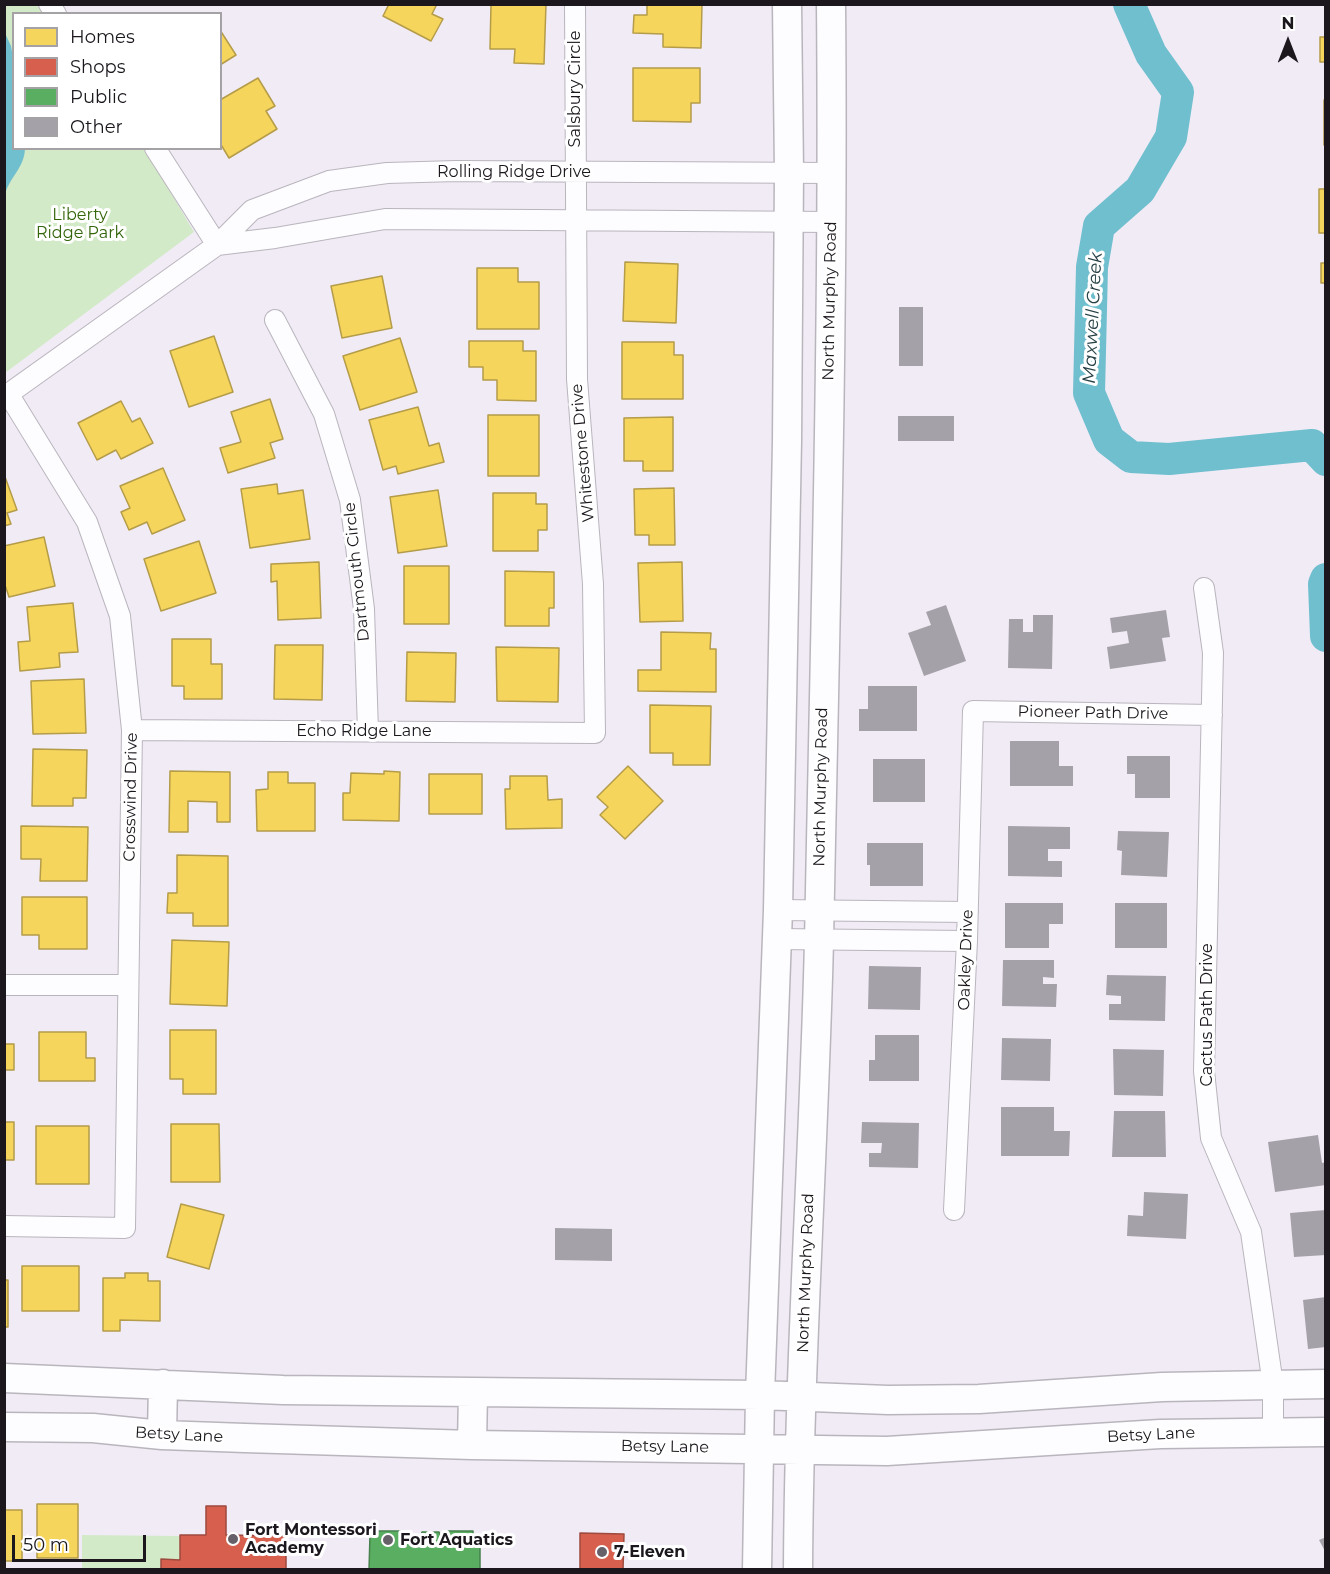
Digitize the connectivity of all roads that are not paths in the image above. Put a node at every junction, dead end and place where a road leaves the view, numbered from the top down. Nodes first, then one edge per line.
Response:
1 (575, 4) edge
2 (787, 4) edge
3 (831, 4) edge
4 (156, 150) edge
5 (789, 172) junction
6 (833, 172) junction
7 (575, 173) junction
8 (575, 221) junction
9 (788, 222) junction
10 (832, 222) junction
11 (216, 245) junction
12 (275, 320) dead end
13 (7, 396) edge
14 (1204, 588) dead end
15 (973, 711) joint
16 (1212, 715) junction
17 (132, 730) junction
18 (368, 731) junction
19 (595, 733) joint
20 (777, 910) junction
21 (819, 910) junction
22 (968, 912) junction
23 (776, 939) junction
24 (819, 940) junction
25 (967, 941) junction
26 (4, 985) edge
27 (128, 985) junction
28 (954, 1210) dead end
29 (4, 1226) edge
30 (4, 1378) edge
31 (163, 1384) junction
32 (1326, 1384) edge
33 (1273, 1385) junction
34 (473, 1392) junction
35 (760, 1395) junction
36 (801, 1398) junction
37 (4, 1427) edge
38 (1326, 1432) edge
39 (1273, 1433) junction
40 (162, 1435) junction
41 (471, 1445) junction
42 (760, 1449) junction
43 (799, 1450) junction
44 (757, 1569) edge
45 (798, 1569) edge

1 - 7 street, Salsbury Circle
2 - 5 main road
3 - 6 main road, North Murphy Road
4 - 11 street
5 - 6 street, Rolling Ridge Drive
5 - 7 street, Rolling Ridge Drive
5 - 9 main road
6 - 10 main road, North Murphy Road
7 - 8 street, Whitestone Drive
7 - 11 street, Rolling Ridge Drive
8 - 9 street, Rolling Ridge Drive
8 - 11 street, Rolling Ridge Drive
8 - 19 street, Whitestone Drive
9 - 10 street, Rolling Ridge Drive
9 - 20 main road
10 - 21 main road, North Murphy Road
11 - 13 street, Rolling Ridge Drive
12 - 18 street, Dartmouth Circle
13 - 17 street, Crosswind Drive
14 - 16 street, Cactus Path Drive
15 - 16 street, Pioneer Path Drive
15 - 22 street, Oakley Drive
16 - 33 street, Cactus Path Drive
17 - 18 street, Echo Ridge Lane
17 - 27 street, Crosswind Drive
18 - 19 street, Echo Ridge Lane
20 - 21 street
20 - 23 main road
21 - 22 street
21 - 24 main road, North Murphy Road
22 - 25 street, Oakley Drive
23 - 24 street
23 - 35 main road
24 - 25 street
24 - 36 main road, North Murphy Road
25 - 28 street, Oakley Drive
26 - 27 street
27 - 29 street, Crosswind Drive
30 - 31 main road
31 - 34 main road
31 - 40 main road
32 - 33 main road
33 - 36 main road
33 - 39 street, Cactus Path Drive
34 - 35 main road
34 - 41 main road
35 - 36 main road
35 - 42 main road
36 - 43 main road, North Murphy Road
37 - 40 main road, Betsy Lane
38 - 39 main road, Betsy Lane
39 - 43 main road, Betsy Lane
40 - 41 main road, Betsy Lane
41 - 42 main road, Betsy Lane
42 - 43 main road, Betsy Lane
42 - 44 main road
43 - 45 main road, North Murphy Road

